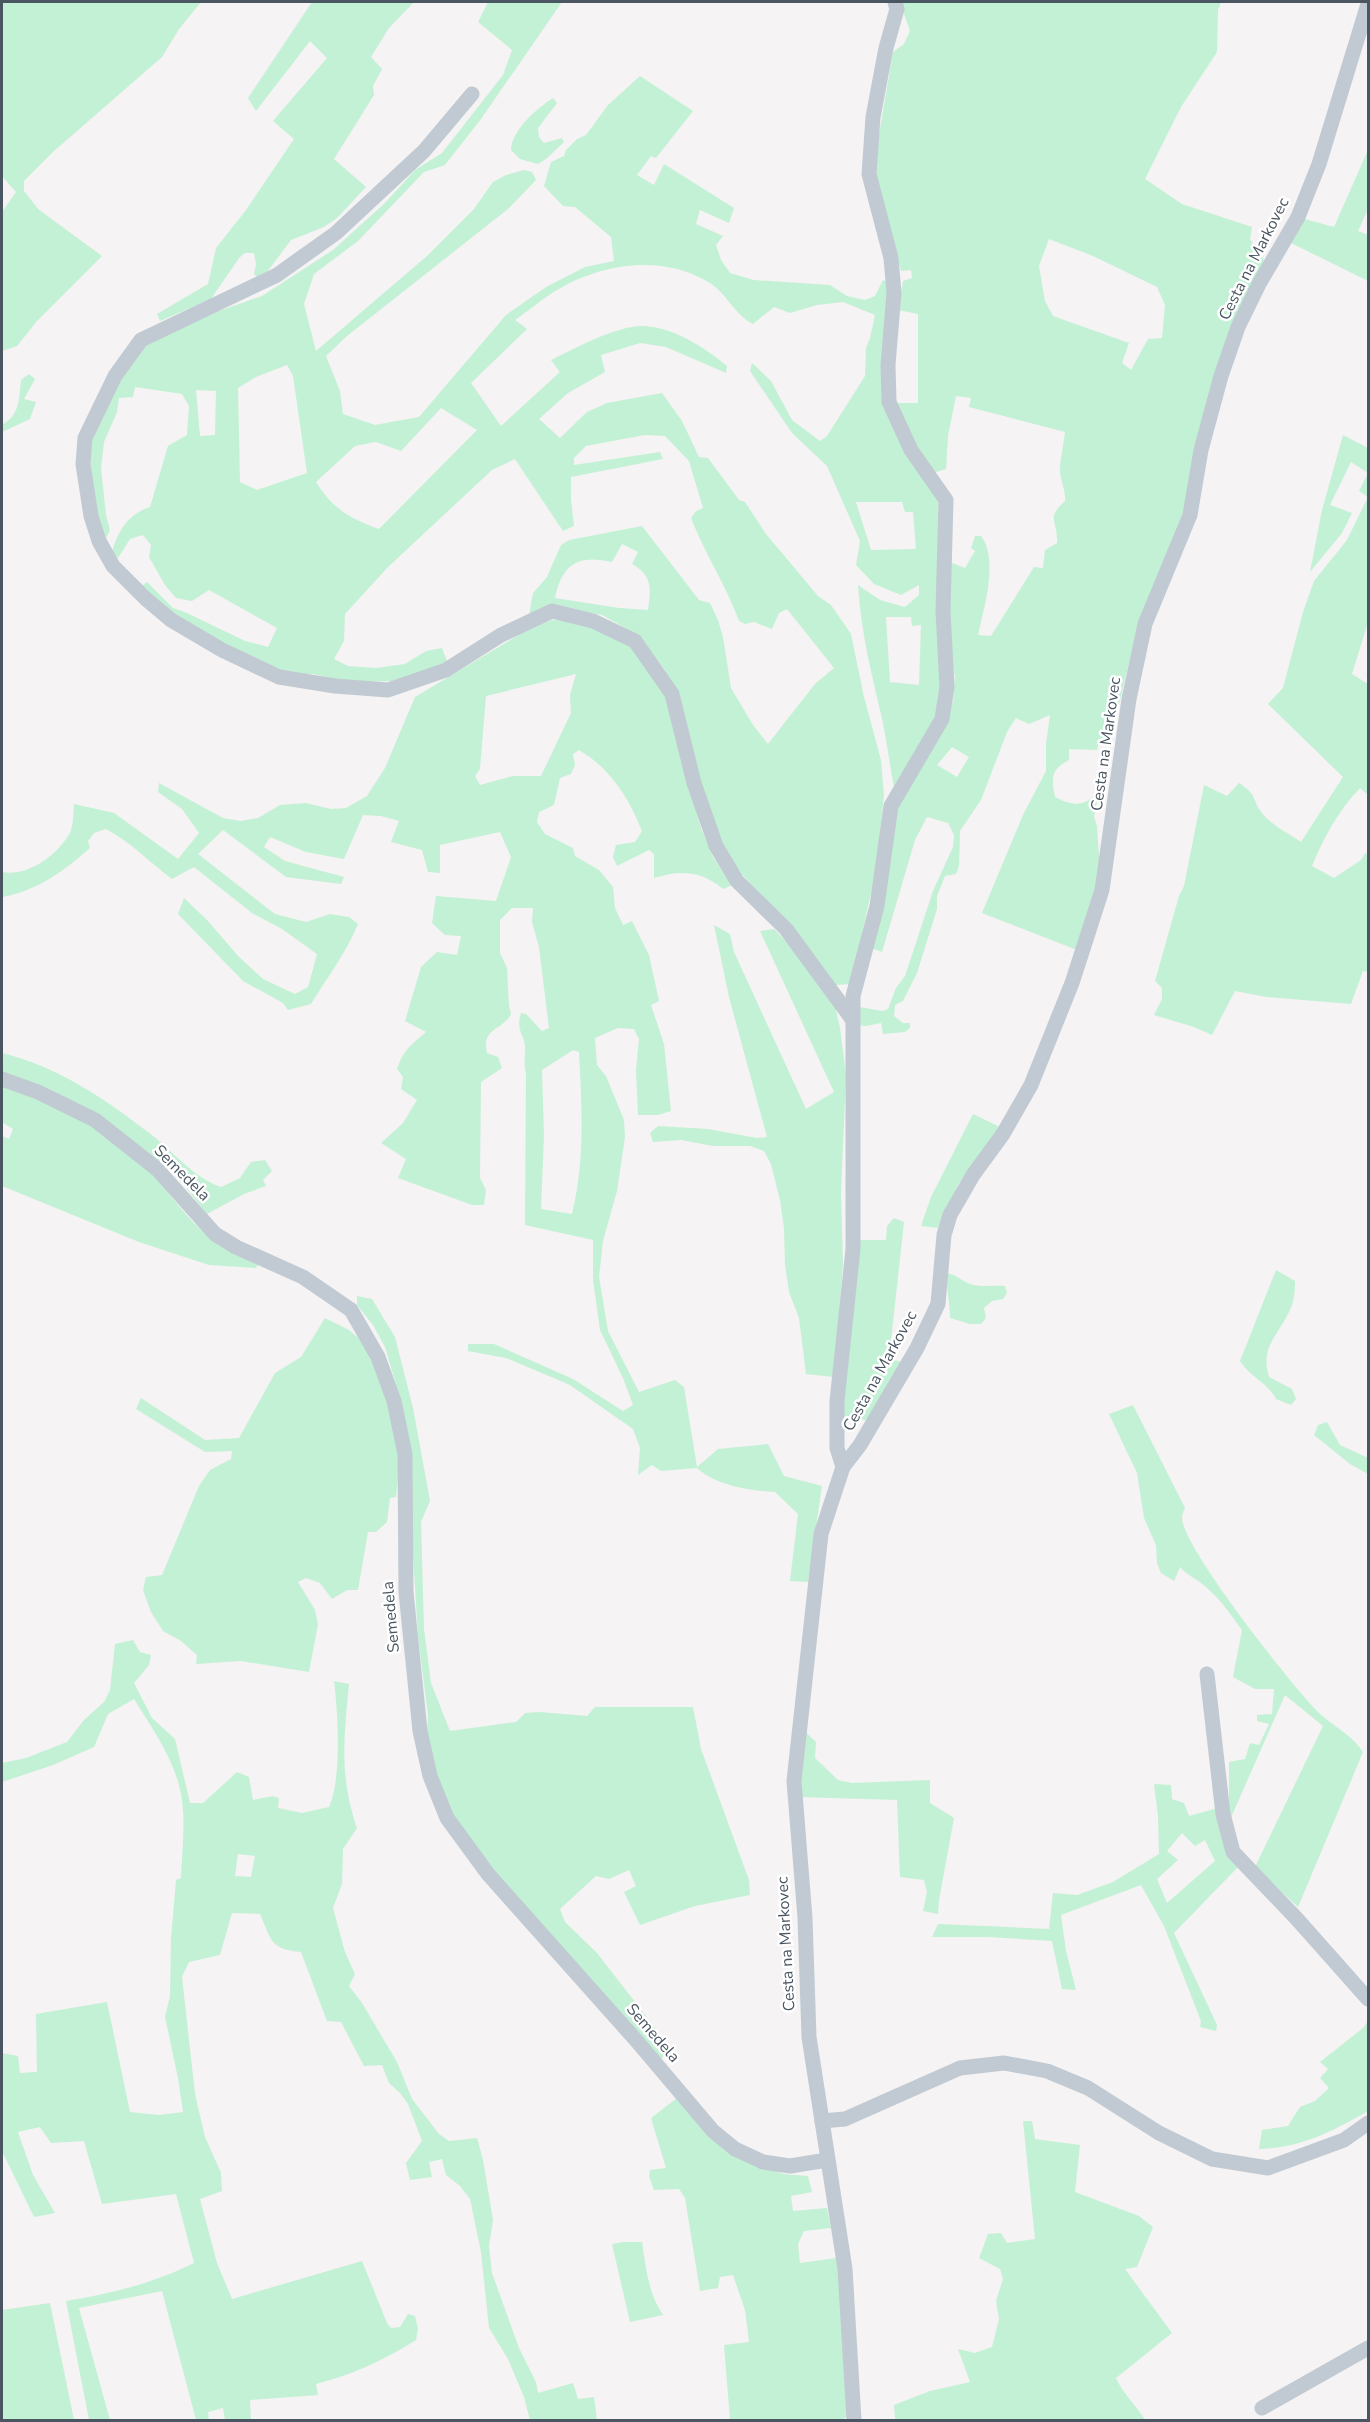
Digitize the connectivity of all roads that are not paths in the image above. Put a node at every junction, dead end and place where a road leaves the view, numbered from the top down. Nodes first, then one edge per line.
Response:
1 (895, 2) edge
2 (1368, 8) edge
3 (472, 94) dead end
4 (852, 1019) junction
5 (2, 1079) edge
6 (843, 1467) junction
7 (1207, 1674) dead end
8 (1368, 1999) edge
9 (822, 2121) junction
10 (1368, 2123) edge
11 (827, 2160) junction
12 (1368, 2348) edge
13 (1262, 2408) dead end
14 (854, 2421) edge

1 - 4 street, Cesta na Markovec
2 - 6 street, Cesta na Markovec
3 - 4 street
4 - 6 street, Cesta na Markovec
5 - 11 street, Semedela
6 - 9 street, Cesta na Markovec
7 - 8 street
9 - 10 street
9 - 11 street, Cesta na Markovec
11 - 14 street, Cesta na Markovec
12 - 13 street

